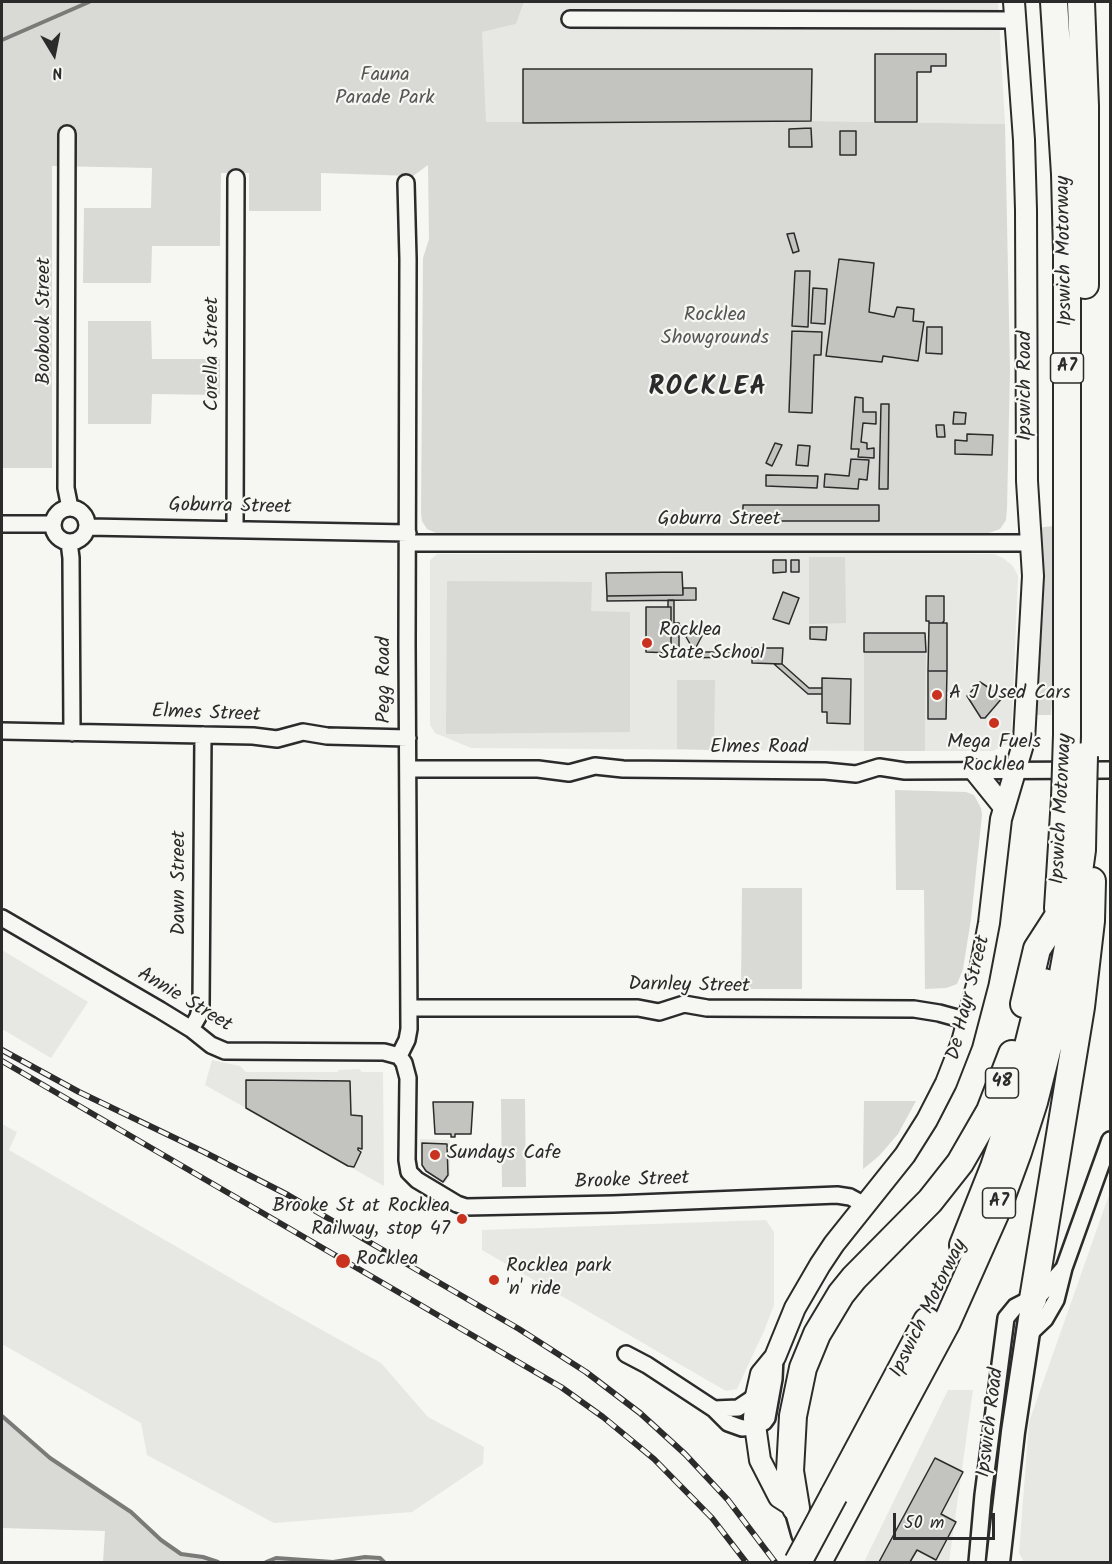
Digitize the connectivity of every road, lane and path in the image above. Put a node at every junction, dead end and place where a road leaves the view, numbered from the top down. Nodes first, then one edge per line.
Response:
1 (1054, 2) edge
2 (1081, 2) edge
3 (1015, 11) edge
4 (570, 19) dead end
5 (67, 134) dead end
6 (236, 178) dead end
7 (406, 183) dead end
8 (70, 508) junction
9 (2, 524) edge
10 (53, 524) junction
11 (88, 526) junction
12 (235, 529) junction
13 (408, 538) junction
14 (69, 542) junction
15 (1030, 543) junction
16 (2, 731) edge
17 (72, 733) junction
18 (203, 735) junction
19 (1076, 735) junction
20 (408, 738) junction
21 (408, 769) junction
22 (974, 770) junction
23 (1015, 770) junction
24 (1110, 770) edge
25 (1074, 797) junction
26 (1004, 806) junction
27 (1082, 850) junction
28 (2, 918) edge
29 (1057, 918) junction
30 (409, 1008) junction
31 (968, 1021) junction
32 (191, 1029) junction
33 (399, 1056) junction
34 (1110, 1140) edge
35 (865, 1205) junction
36 (1064, 1268) junction
37 (1033, 1299) junction
38 (1026, 1337) junction
39 (626, 1354) dead end
40 (775, 1356) junction
41 (756, 1396) junction
42 (714, 1409) junction
43 (755, 1427) junction
44 (796, 1508) junction
45 (798, 1563) edge
46 (817, 1563) edge
47 (977, 1563) edge
48 (998, 1563) edge

1 - 19 highway, Ipswich Motorway / A7
2 - 19 highway, Ipswich Motorway / A7
3 - 4 street
3 - 15 street, Ipswich Road
5 - 8 street, Boobook Street
6 - 12 street, Corella Street
7 - 13 street, Pegg Road
8 - 10 street
8 - 11 street
9 - 10 street
10 - 14 street
11 - 12 street, Goburra Street
11 - 14 street
12 - 13 street, Goburra Street
13 - 15 street, Goburra Street
13 - 20 street, Pegg Road
14 - 17 street
15 - 23 street, Ipswich Road
16 - 17 street, Elmes Street
17 - 18 street, Elmes Street
18 - 20 street, Elmes Street
18 - 32 street, Dawn Street
19 - 25 highway, Ipswich Motorway / A7, bridge
20 - 21 street, Pegg Road
21 - 22 street, Elmes Road
21 - 30 street, Pegg Road
22 - 23 street, Elmes Road
22 - 26 street
23 - 24 street, Elmes Road
23 - 26 street, De Hayr Street
25 - 27 highway, Ipswich Motorway / A7
25 - 29 highway, Ipswich Motorway / A7
26 - 31 street, De Hayr Street
27 - 37 highway
27 - 46 highway, Ipswich Motorway / A7
28 - 32 street, Annie Street
29 - 44 highway, 48
29 - 45 highway, Ipswich Motorway / A7, bridge
30 - 31 street, Darnley Street
30 - 33 street, Pegg Road
31 - 35 street, De Hayr Street
32 - 33 street, Annie Street
33 - 35 street, Brooke Street
34 - 36 street, Ipswich Road
35 - 40 street, De Hayr Street
36 - 37 street, Ipswich Road
36 - 38 street, Ipswich Road
37 - 38 main road, Ipswich Road
37 - 47 street, Ipswich Road
38 - 48 main road, Ipswich Road
39 - 42 street
40 - 41 street, De Hayr Street
40 - 43 street, De Hayr Street
41 - 42 street
41 - 43 street, De Hayr Street
42 - 43 street
43 - 44 street, De Hayr Street
44 - 46 main road, 48

